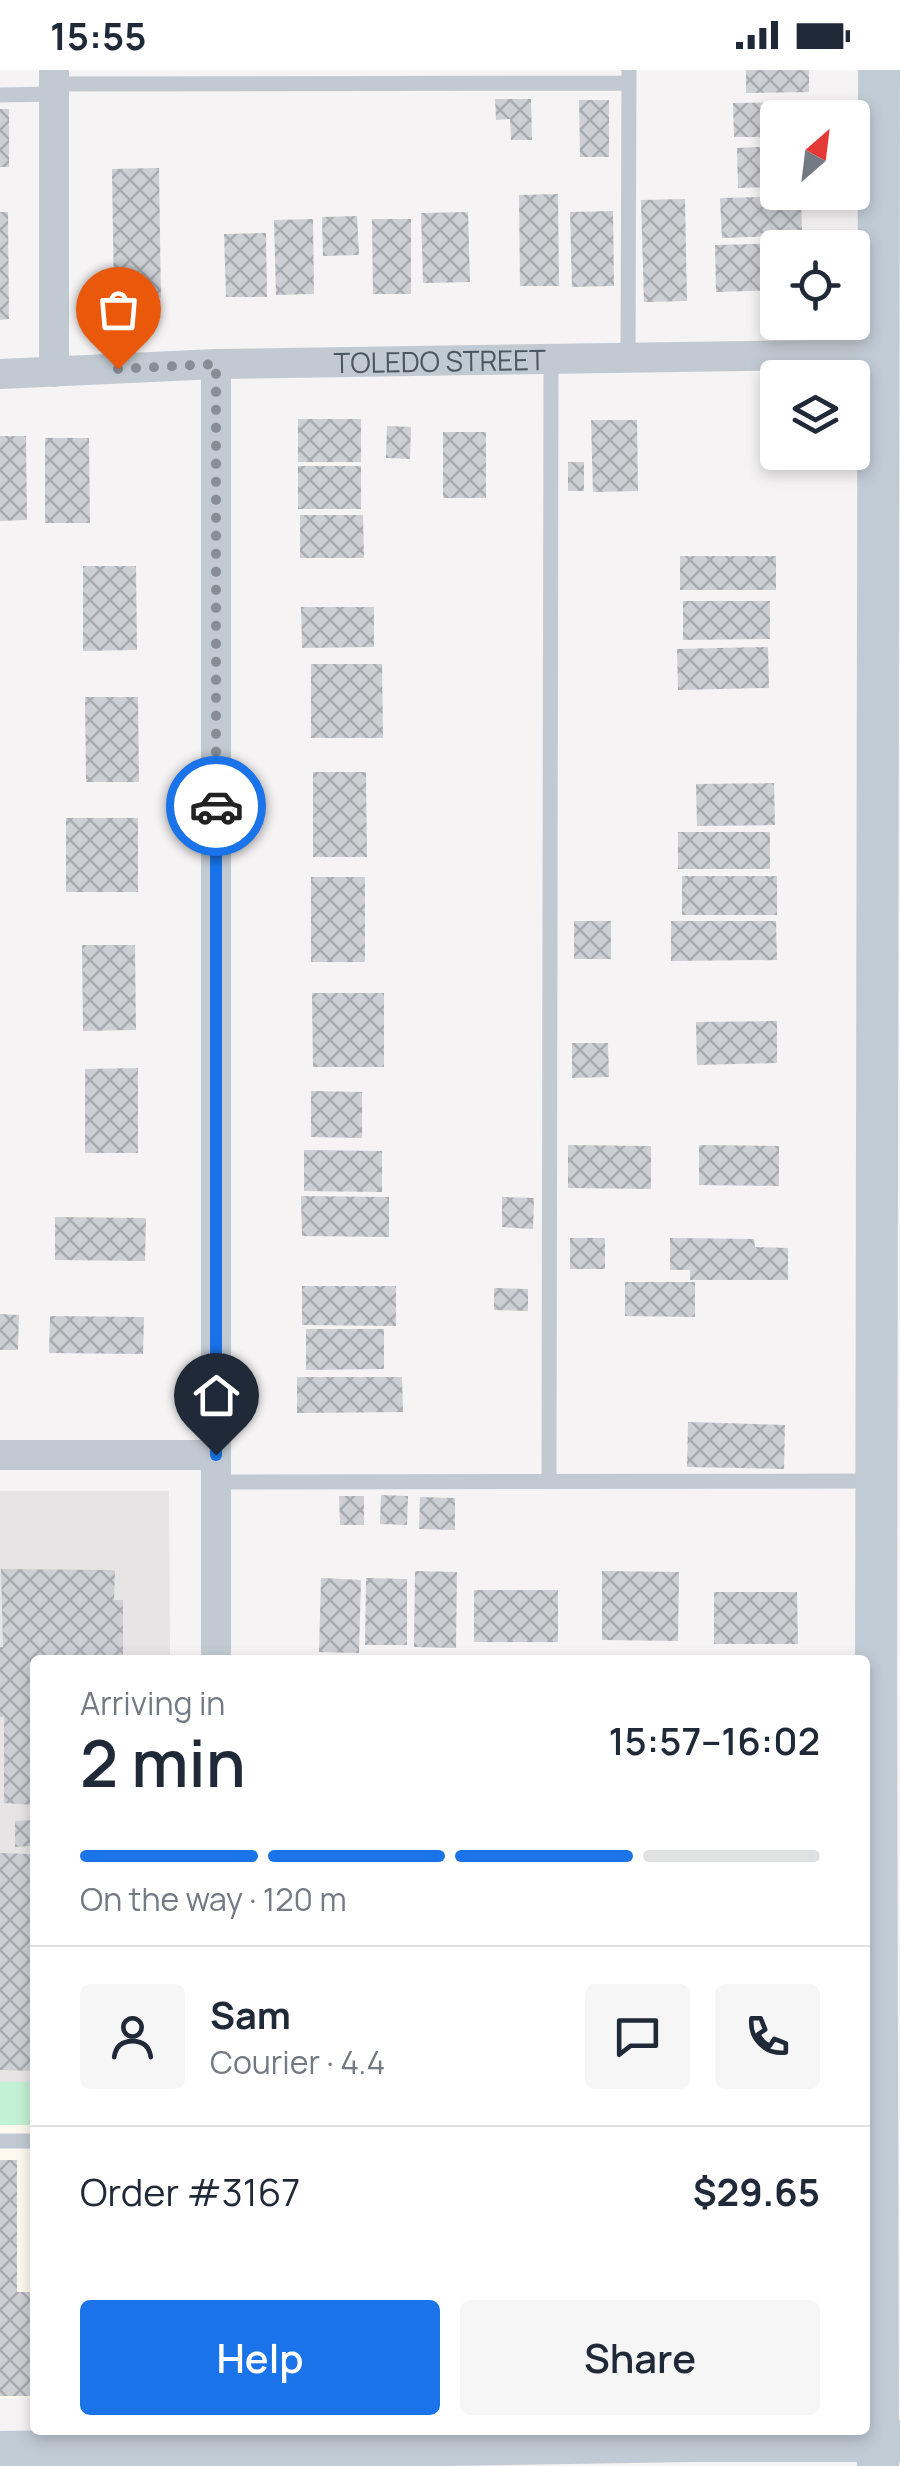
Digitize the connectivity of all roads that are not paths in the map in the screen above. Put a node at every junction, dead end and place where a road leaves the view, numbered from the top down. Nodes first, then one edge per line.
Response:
1 (879, 70) edge
2 (629, 77) edge
3 (54, 83) edge
4 (0, 95) edge
5 (889, 231) edge
6 (878, 354) junction
7 (628, 358) junction
8 (551, 359) junction
9 (216, 364) junction
10 (54, 372) junction
11 (0, 374) edge
12 (889, 508) edge
13 (0, 1454) edge
14 (216, 1469) junction
15 (877, 1481) junction
16 (549, 1482) junction
17 (216, 1655) edge
18 (871, 1724) edge
19 (0, 2141) edge
20 (30, 2141) edge
21 (871, 2243) edge
22 (871, 2335) edge
23 (784, 2441) edge
24 (680, 2442) edge
25 (216, 2448) edge
26 (885, 2449) edge
27 (0, 2452) edge

1 - 5 street
2 - 3 lane
2 - 7 lane
3 - 4 lane
3 - 10 street
5 - 6 street
6 - 7 street, TOLEDO STREET
6 - 12 street
7 - 8 street, TOLEDO STREET
8 - 9 street, TOLEDO STREET
8 - 16 lane
9 - 10 street, TOLEDO STREET
9 - 14 street
10 - 11 street, TOLEDO STREET
12 - 15 street
13 - 14 street
14 - 16 lane
14 - 17 street
15 - 16 lane
15 - 18 street
18 - 21 street
19 - 20 lane
21 - 22 street
22 - 26 street
23 - 24 street
23 - 26 street
24 - 25 street
25 - 27 street

